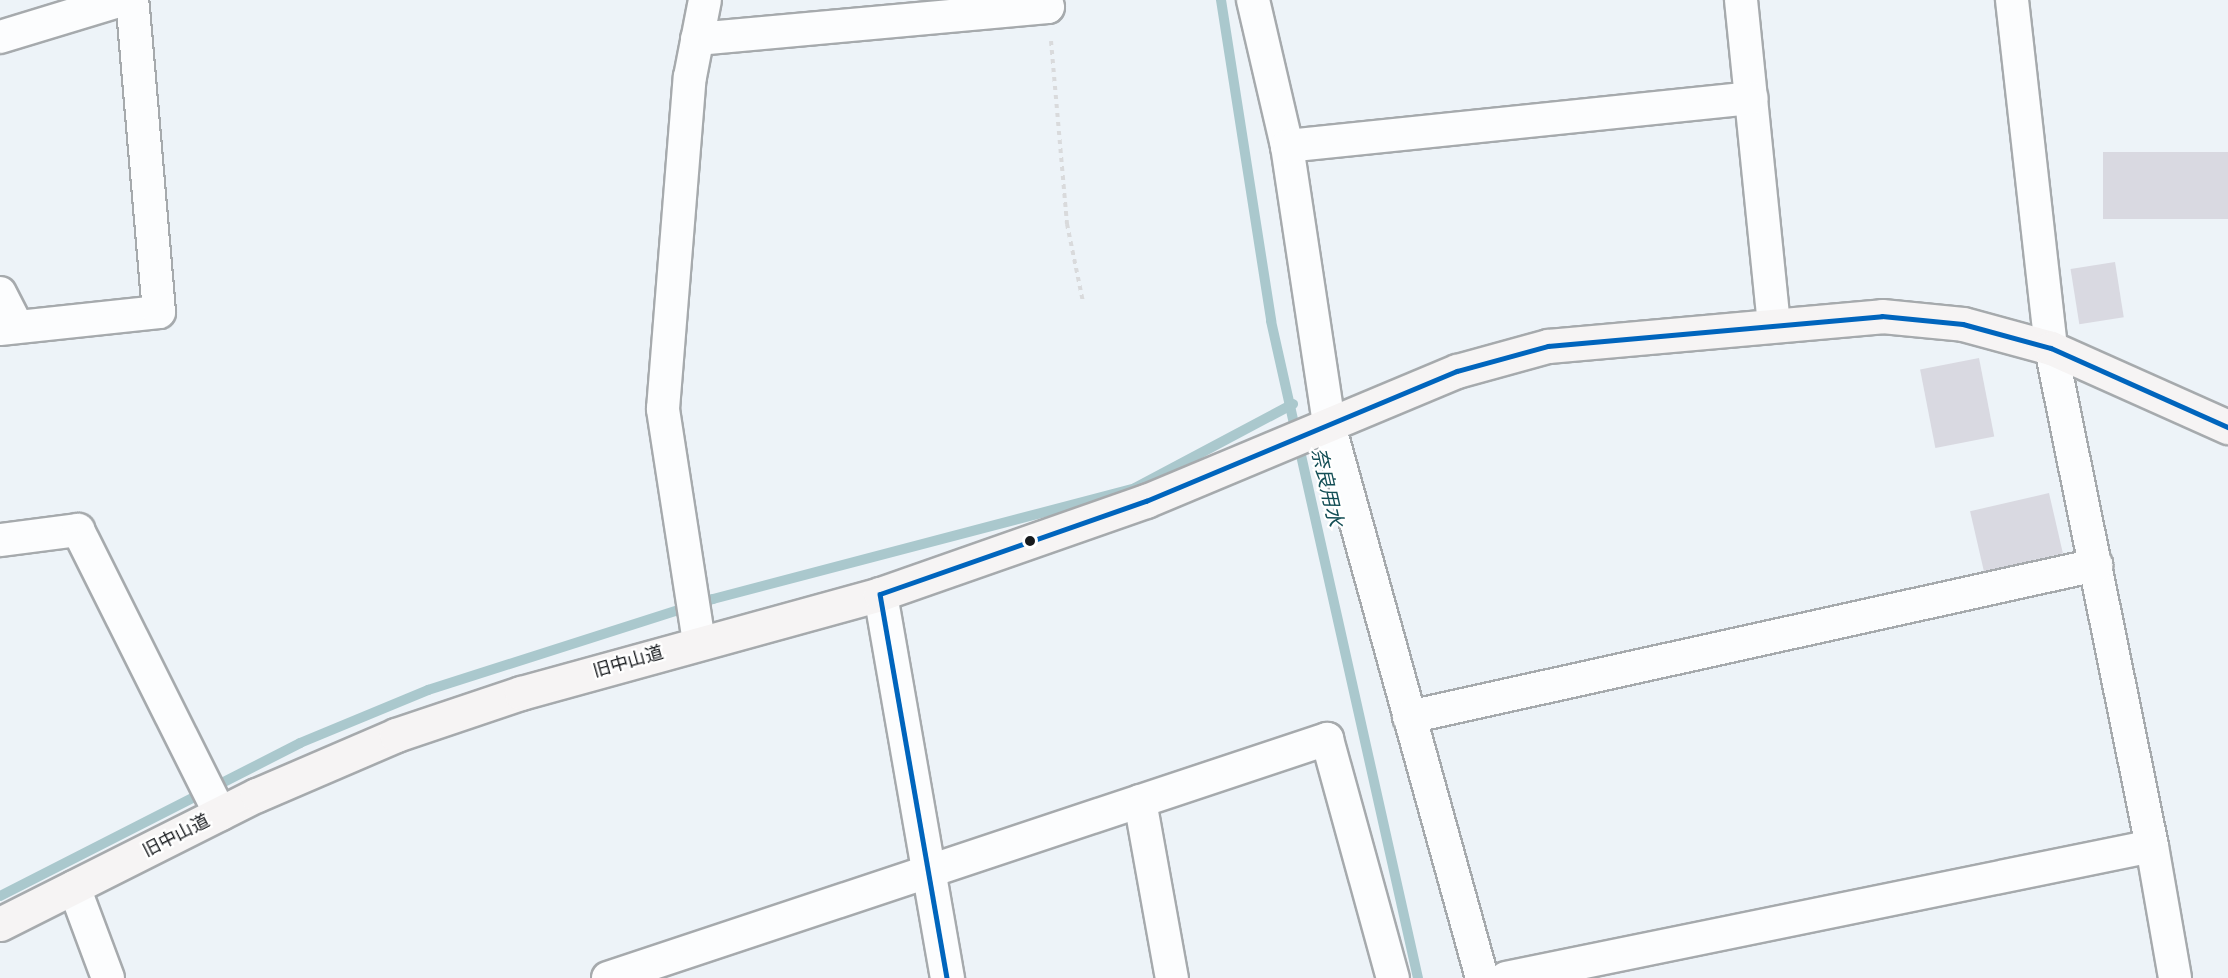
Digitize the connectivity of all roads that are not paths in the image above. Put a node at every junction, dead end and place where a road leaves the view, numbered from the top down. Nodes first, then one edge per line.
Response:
1 (122, 0) edge
2 (132, 0) edge
3 (705, 0) edge
4 (1254, 0) edge
5 (1741, 0) edge
6 (2012, 0) edge
7 (1047, 4) edge
8 (0, 37) edge
9 (697, 39) junction
10 (1752, 98) junction
11 (1287, 146) junction
12 (0, 294) edge
13 (1774, 324) junction
14 (9, 328) edge
15 (2051, 348) junction
16 (2228, 427) edge
17 (1320, 428) junction
18 (0, 540) edge
19 (2096, 565) junction
20 (880, 594) junction
21 (699, 642) junction
22 (1409, 717) junction
23 (1140, 801) junction
24 (220, 814) junction
25 (2152, 846) junction
26 (926, 872) junction
27 (74, 887) junction
28 (0, 924) edge
29 (108, 978) edge
30 (608, 978) edge
31 (947, 978) edge
32 (1172, 978) edge
33 (1394, 978) edge
34 (1482, 978) edge
35 (1506, 978) edge
36 (2175, 978) edge

1 - 8 street
2 - 14 street
3 - 9 street
4 - 11 street
5 - 10 street
6 - 15 street
7 - 9 street
9 - 21 street
10 - 11 street
10 - 13 street
11 - 17 street
12 - 14 street
13 - 15 main road
13 - 17 main road
15 - 16 main road
15 - 19 street
17 - 20 main road, 旧中山道
17 - 22 street
18 - 24 street
19 - 22 street
19 - 25 street
20 - 21 main road, 旧中山道
20 - 26 street
21 - 24 main road, 旧中山道
22 - 34 street
23 - 26 street
23 - 32 street
23 - 33 street
24 - 27 main road, 旧中山道
25 - 35 street
25 - 36 street
26 - 30 street
26 - 31 street
27 - 28 main road, 旧中山道
27 - 29 street

